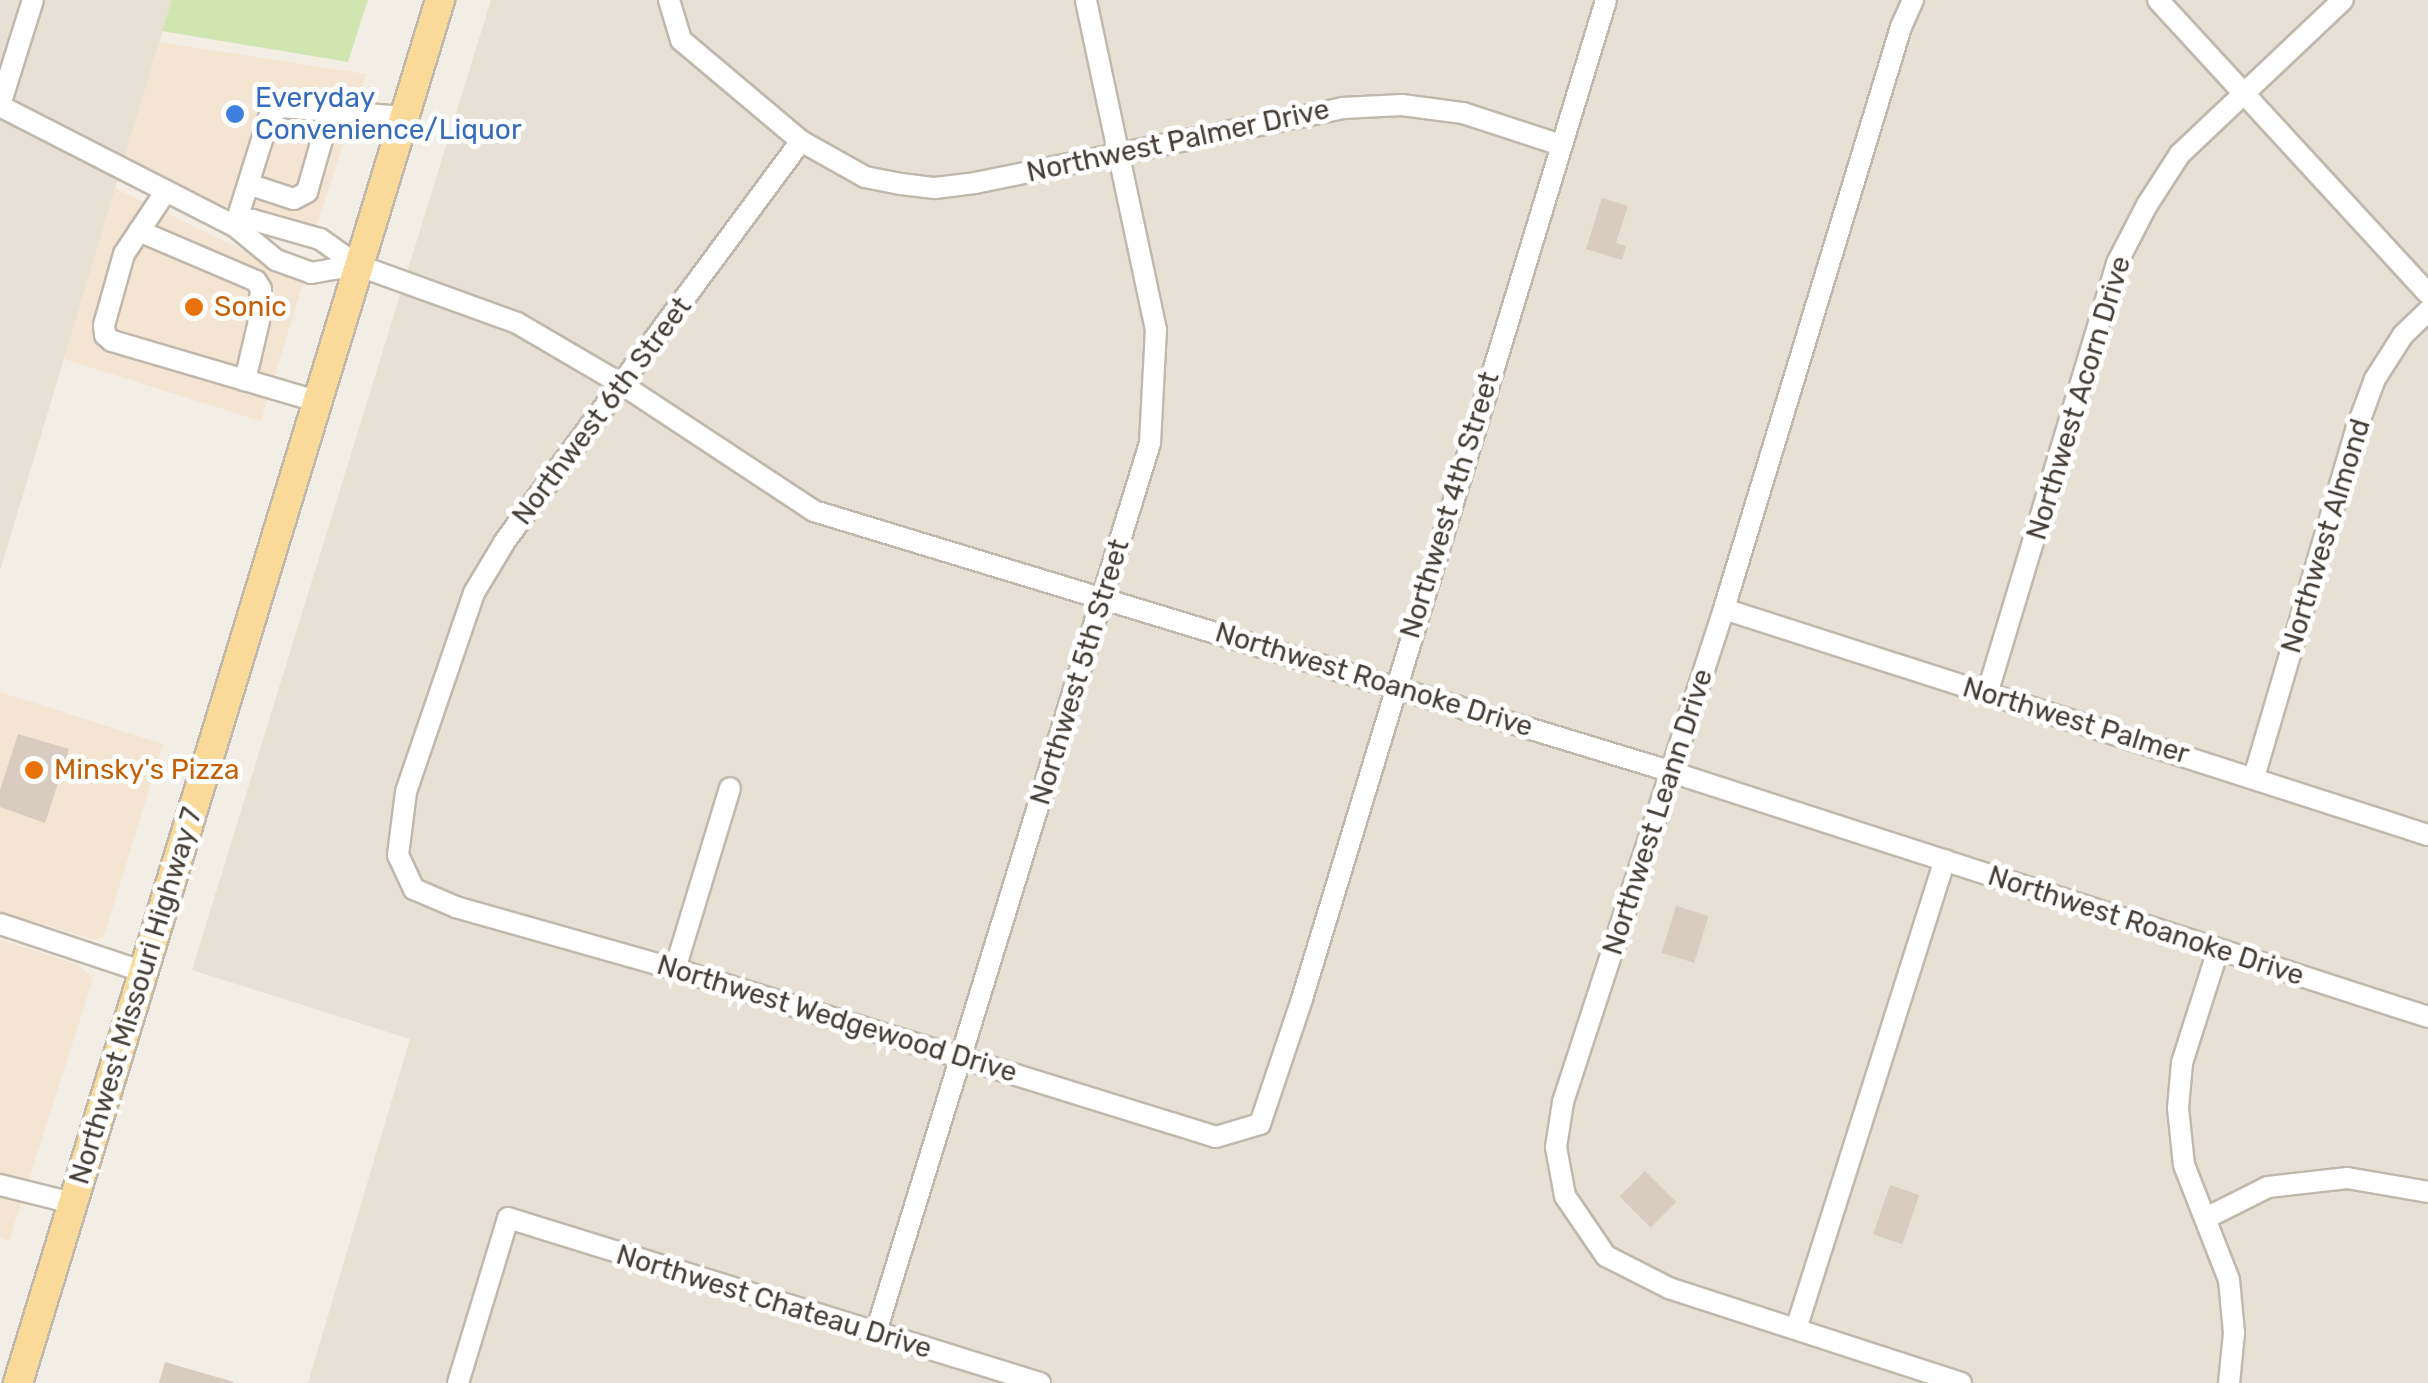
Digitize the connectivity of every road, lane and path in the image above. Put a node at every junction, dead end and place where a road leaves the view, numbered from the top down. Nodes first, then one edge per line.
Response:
1 (33, 0) edge
2 (440, 0) edge
3 (668, 0) edge
4 (1086, 0) edge
5 (1606, 0) edge
6 (1913, 0) edge
7 (2158, 0) edge
8 (2344, 0) edge
9 (2246, 93) junction
10 (0, 106) edge
11 (330, 112) junction
12 (403, 117) junction
13 (801, 141) junction
14 (1560, 145) junction
15 (1119, 154) junction
16 (248, 184) junction
17 (164, 194) junction
18 (234, 226) junction
19 (138, 231) junction
20 (357, 264) junction
21 (2428, 294) edge
22 (2428, 311) edge
23 (245, 380) junction
24 (623, 384) junction
25 (316, 401) junction
26 (1103, 596) junction
27 (1724, 609) junction
28 (1395, 686) junction
29 (1987, 694) junction
30 (1672, 772) junction
31 (2254, 777) junction
32 (730, 788) dead end
33 (2428, 835) edge
34 (1945, 860) junction
35 (414, 889) joint
36 (0, 924) edge
37 (2218, 950) junction
38 (675, 968) junction
39 (144, 972) junction
40 (2428, 1017) edge
41 (962, 1057) junction
42 (1260, 1124) joint
43 (0, 1184) edge
44 (2428, 1192) edge
45 (73, 1204) junction
46 (2208, 1217) junction
47 (1796, 1329) junction
48 (876, 1332) junction
49 (18, 1383) edge
50 (458, 1383) edge
51 (1040, 1383) edge
52 (1961, 1383) edge
53 (2229, 1383) edge

1 - 10 street
2 - 12 main road, Northwest Missouri Highway 7
3 - 13 street
4 - 15 street, Northwest 5th Street
5 - 14 street, Northwest 4th Street
6 - 27 street, Northwest Leann Drive
7 - 9 street
8 - 9 street, Northwest Acorn Drive
9 - 21 street
9 - 29 street, Northwest Acorn Drive
10 - 17 street
11 - 12 street
11 - 16 street
11 - 16 street
12 - 20 main road, Northwest Missouri Highway 7
13 - 15 street, Northwest Palmer Drive
13 - 24 street, Northwest 6th Street
14 - 15 street, Northwest Palmer Drive
14 - 28 street, Northwest 4th Street
15 - 26 street, Northwest 5th Street
16 - 18 street
17 - 18 street
17 - 19 street
18 - 20 street, Northwest Roanoke Drive
18 - 20 street
19 - 23 street
19 - 23 street
20 - 24 street, Northwest Roanoke Drive
20 - 25 main road, Northwest Missouri Highway 7
22 - 31 street, Northwest Almond
23 - 25 street
24 - 26 street, Northwest Roanoke Drive
24 - 35 street, Northwest 6th Street
25 - 39 main road, Northwest Missouri Highway 7
26 - 28 street, Northwest Roanoke Drive
26 - 41 street, Northwest 5th Street
27 - 29 street, Northwest Palmer
27 - 30 street, Northwest Leann Drive
28 - 30 street, Northwest Roanoke Drive
28 - 42 street, Northwest 4th Street
29 - 31 street, Northwest Palmer
30 - 34 street, Northwest Roanoke Drive
30 - 47 street, Northwest Leann Drive
31 - 33 street, Northwest Palmer
32 - 38 street
34 - 37 street, Northwest Roanoke Drive
34 - 47 street
35 - 38 street, Northwest Wedgewood Drive
36 - 39 street
37 - 40 street, Northwest Roanoke Drive
37 - 46 street
38 - 41 street, Northwest Wedgewood Drive
39 - 45 main road, Northwest Missouri Highway 7
41 - 42 street, Northwest Wedgewood Drive
41 - 48 street, Northwest 5th Street
43 - 45 street
44 - 46 street
45 - 49 main road, Northwest Missouri Highway 7
46 - 53 street
47 - 52 street, Northwest Leann Drive
48 - 50 street, Northwest Chateau Drive
48 - 51 street, Northwest Chateau Drive

